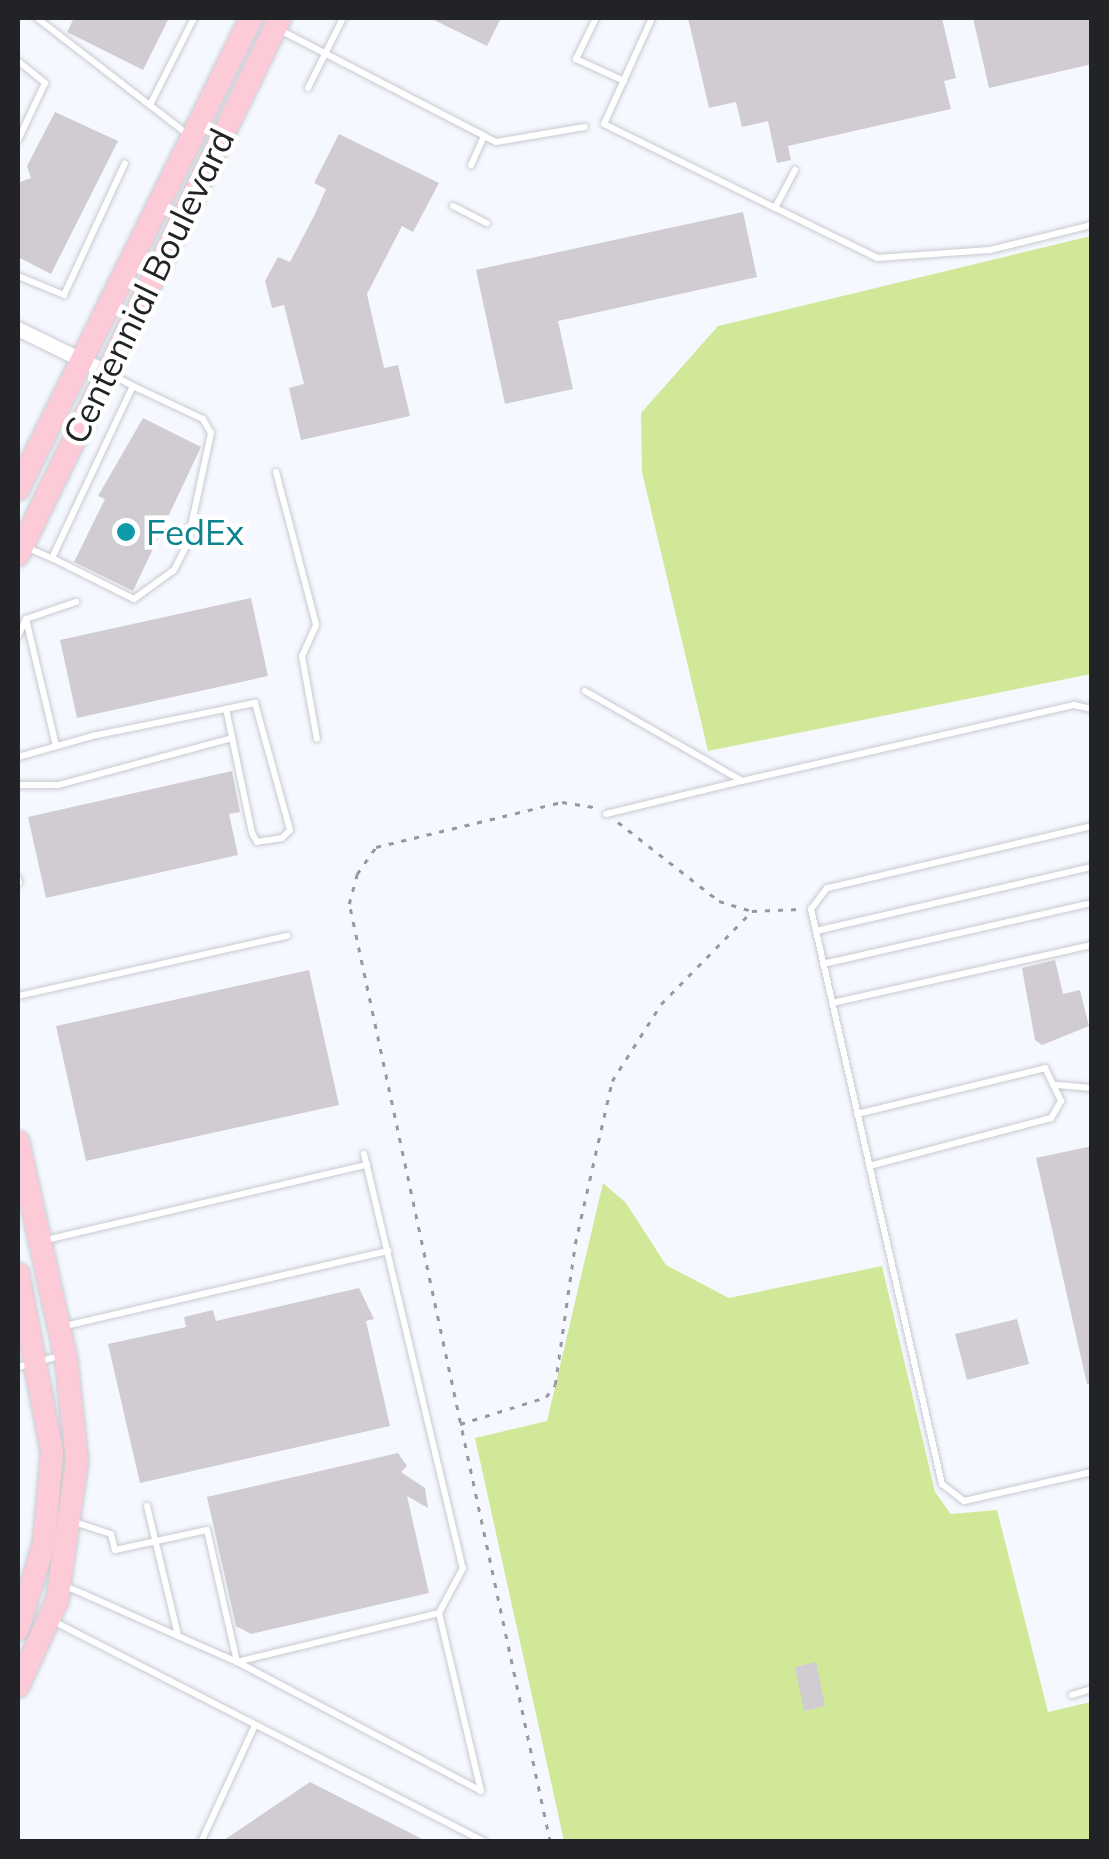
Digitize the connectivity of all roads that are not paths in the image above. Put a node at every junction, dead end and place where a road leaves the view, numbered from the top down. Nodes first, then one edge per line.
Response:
1 (37, 18) edge
2 (194, 18) edge
3 (251, 18) edge
4 (343, 18) edge
5 (596, 18) edge
6 (652, 18) edge
7 (277, 22) edge
8 (326, 52) junction
9 (18, 61) edge
10 (624, 81) junction
11 (308, 88) dead end
12 (150, 106) junction
13 (585, 127) dead end
14 (484, 136) junction
15 (192, 138) junction
16 (18, 140) edge
17 (126, 163) dead end
18 (471, 165) dead end
19 (795, 170) dead end
20 (453, 206) dead end
21 (775, 208) junction
22 (488, 223) dead end
23 (1092, 226) edge
24 (18, 276) edge
25 (18, 329) edge
26 (80, 360) junction
27 (104, 371) junction
28 (133, 386) junction
29 (276, 472) dead end
30 (18, 489) edge
31 (20, 550) edge
32 (52, 558) junction
33 (76, 602) dead end
34 (26, 619) junction
35 (18, 636) edge
36 (586, 691) dead end
37 (226, 709) junction
38 (1092, 709) edge
39 (232, 738) junction
40 (317, 739) dead end
41 (56, 746) junction
42 (18, 757) edge
43 (742, 781) junction
44 (18, 784) edge
45 (606, 814) road end
46 (1092, 826) edge
47 (1092, 867) edge
48 (1092, 903) edge
49 (816, 931) junction
50 (287, 936) dead end
51 (1092, 945) edge
52 (823, 964) junction
53 (18, 996) edge
54 (832, 1003) junction
55 (1057, 1086) junction
56 (1092, 1088) edge
57 (858, 1114) junction
58 (18, 1142) edge
59 (364, 1154) dead end
60 (367, 1165) junction
61 (869, 1166) junction
62 (40, 1241) junction
63 (388, 1252) junction
64 (18, 1274) edge
65 (59, 1327) junction
66 (65, 1355) junction
67 (27, 1364) edge
68 (1092, 1472) edge
69 (147, 1506) dead end
70 (73, 1522) junction
71 (156, 1542) junction
72 (61, 1584) junction
73 (25, 1593) edge
74 (438, 1614) junction
75 (50, 1619) junction
76 (18, 1628) edge
77 (178, 1636) junction
78 (237, 1662) junction
79 (18, 1686) edge
80 (1092, 1689) edge
81 (1072, 1695) dead end
82 (255, 1725) junction
83 (201, 1842) edge
84 (485, 1842) edge

1 - 12 lane
2 - 12 lane
3 - 15 main road, Centennial Boulevard
4 - 8 lane
5 - 10 lane
6 - 10 lane
7 - 8 lane
7 - 27 main road, Centennial Boulevard
8 - 11 lane
8 - 14 lane
9 - 16 lane
10 - 21 lane
12 - 15 lane
13 - 14 lane
14 - 18 lane
15 - 26 main road, Centennial Boulevard
17 - 24 lane
19 - 21 lane
20 - 22 lane
21 - 23 lane
25 - 26 street
26 - 27 street
26 - 30 main road, Centennial Boulevard
27 - 28 lane
27 - 31 main road, Centennial Boulevard
28 - 32 lane
28 - 32 lane
29 - 40 lane
31 - 32 lane
33 - 34 lane
34 - 35 lane
34 - 41 lane
36 - 43 lane
37 - 39 lane
37 - 39 lane
37 - 41 lane
38 - 43 lane
39 - 44 lane
41 - 42 lane
43 - 45 lane
46 - 49 lane
47 - 49 lane
48 - 52 lane
49 - 52 lane
50 - 53 lane
51 - 54 lane
52 - 54 lane
54 - 57 lane
55 - 56 lane
55 - 57 lane
55 - 61 lane
57 - 61 lane
58 - 62 main road
59 - 60 lane
60 - 62 lane
60 - 63 lane
61 - 68 lane
62 - 65 main road
63 - 65 lane
63 - 74 lane
64 - 67 main road
65 - 66 main road
66 - 67 lane
66 - 70 main road
67 - 73 main road
69 - 71 lane
70 - 71 lane
70 - 72 main road
71 - 77 lane
71 - 78 lane
72 - 75 main road
72 - 77 lane
73 - 76 main road
74 - 78 lane
74 - 78 lane
75 - 79 main road
75 - 82 lane
77 - 78 lane
80 - 81 lane
82 - 83 lane
82 - 84 lane

